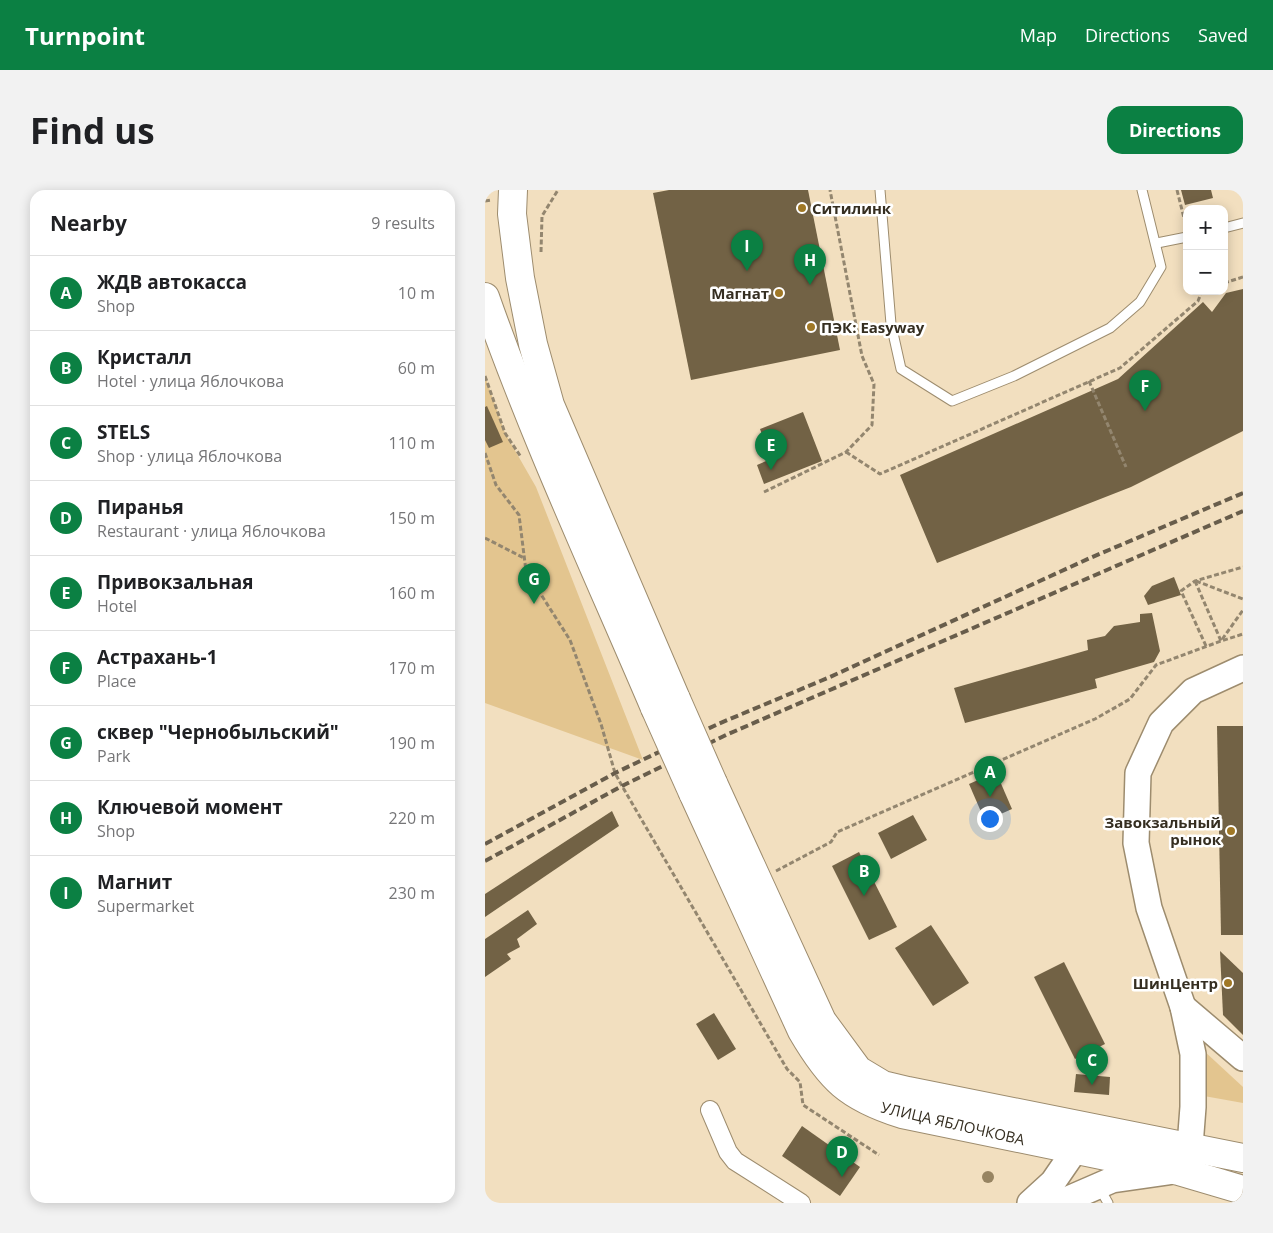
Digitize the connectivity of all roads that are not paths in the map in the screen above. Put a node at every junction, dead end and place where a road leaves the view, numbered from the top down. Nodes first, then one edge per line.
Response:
1 (513, 190) edge
2 (881, 190) edge
3 (1142, 190) edge
4 (1243, 223) edge
5 (1228, 227) edge
6 (1243, 229) edge
7 (1228, 231) edge
8 (1183, 239) edge
9 (1157, 243) junction
10 (485, 297) edge
11 (1243, 668) edge
12 (666, 703) junction
13 (703, 788) junction
14 (1183, 1007) junction
15 (1243, 1058) edge
16 (710, 1110) dead end
17 (1039, 1143) junction
18 (1190, 1146) junction
19 (1075, 1150) junction
20 (1243, 1158) edge
21 (1179, 1171) junction
22 (1213, 1180) junction
23 (1243, 1190) edge
24 (1103, 1194) edge
25 (1045, 1198) edge
26 (801, 1203) edge
27 (1234, 1203) edge

1 - 12 main road
2 - 9 lane
3 - 9 lane
4 - 5 lane
6 - 7 lane
8 - 9 lane
10 - 12 main road
11 - 14 street
12 - 13 main road, bridge
13 - 17 main road, УЛИЦА ЯБЛОЧКОВА
13 - 18 main road, УЛИЦА ЯБЛОЧКОВА
14 - 15 street
14 - 18 street
16 - 26 street
17 - 19 main road, УЛИЦА ЯБЛОЧКОВА
17 - 25 street
18 - 20 main road, УЛИЦА ЯБЛОЧКОВА
19 - 21 main road, УЛИЦА ЯБЛОЧКОВА
19 - 25 street
21 - 22 main road, УЛИЦА ЯБЛОЧКОВА
21 - 24 street
22 - 23 main road, УЛИЦА ЯБЛОЧКОВА
22 - 27 street
24 - 25 street

